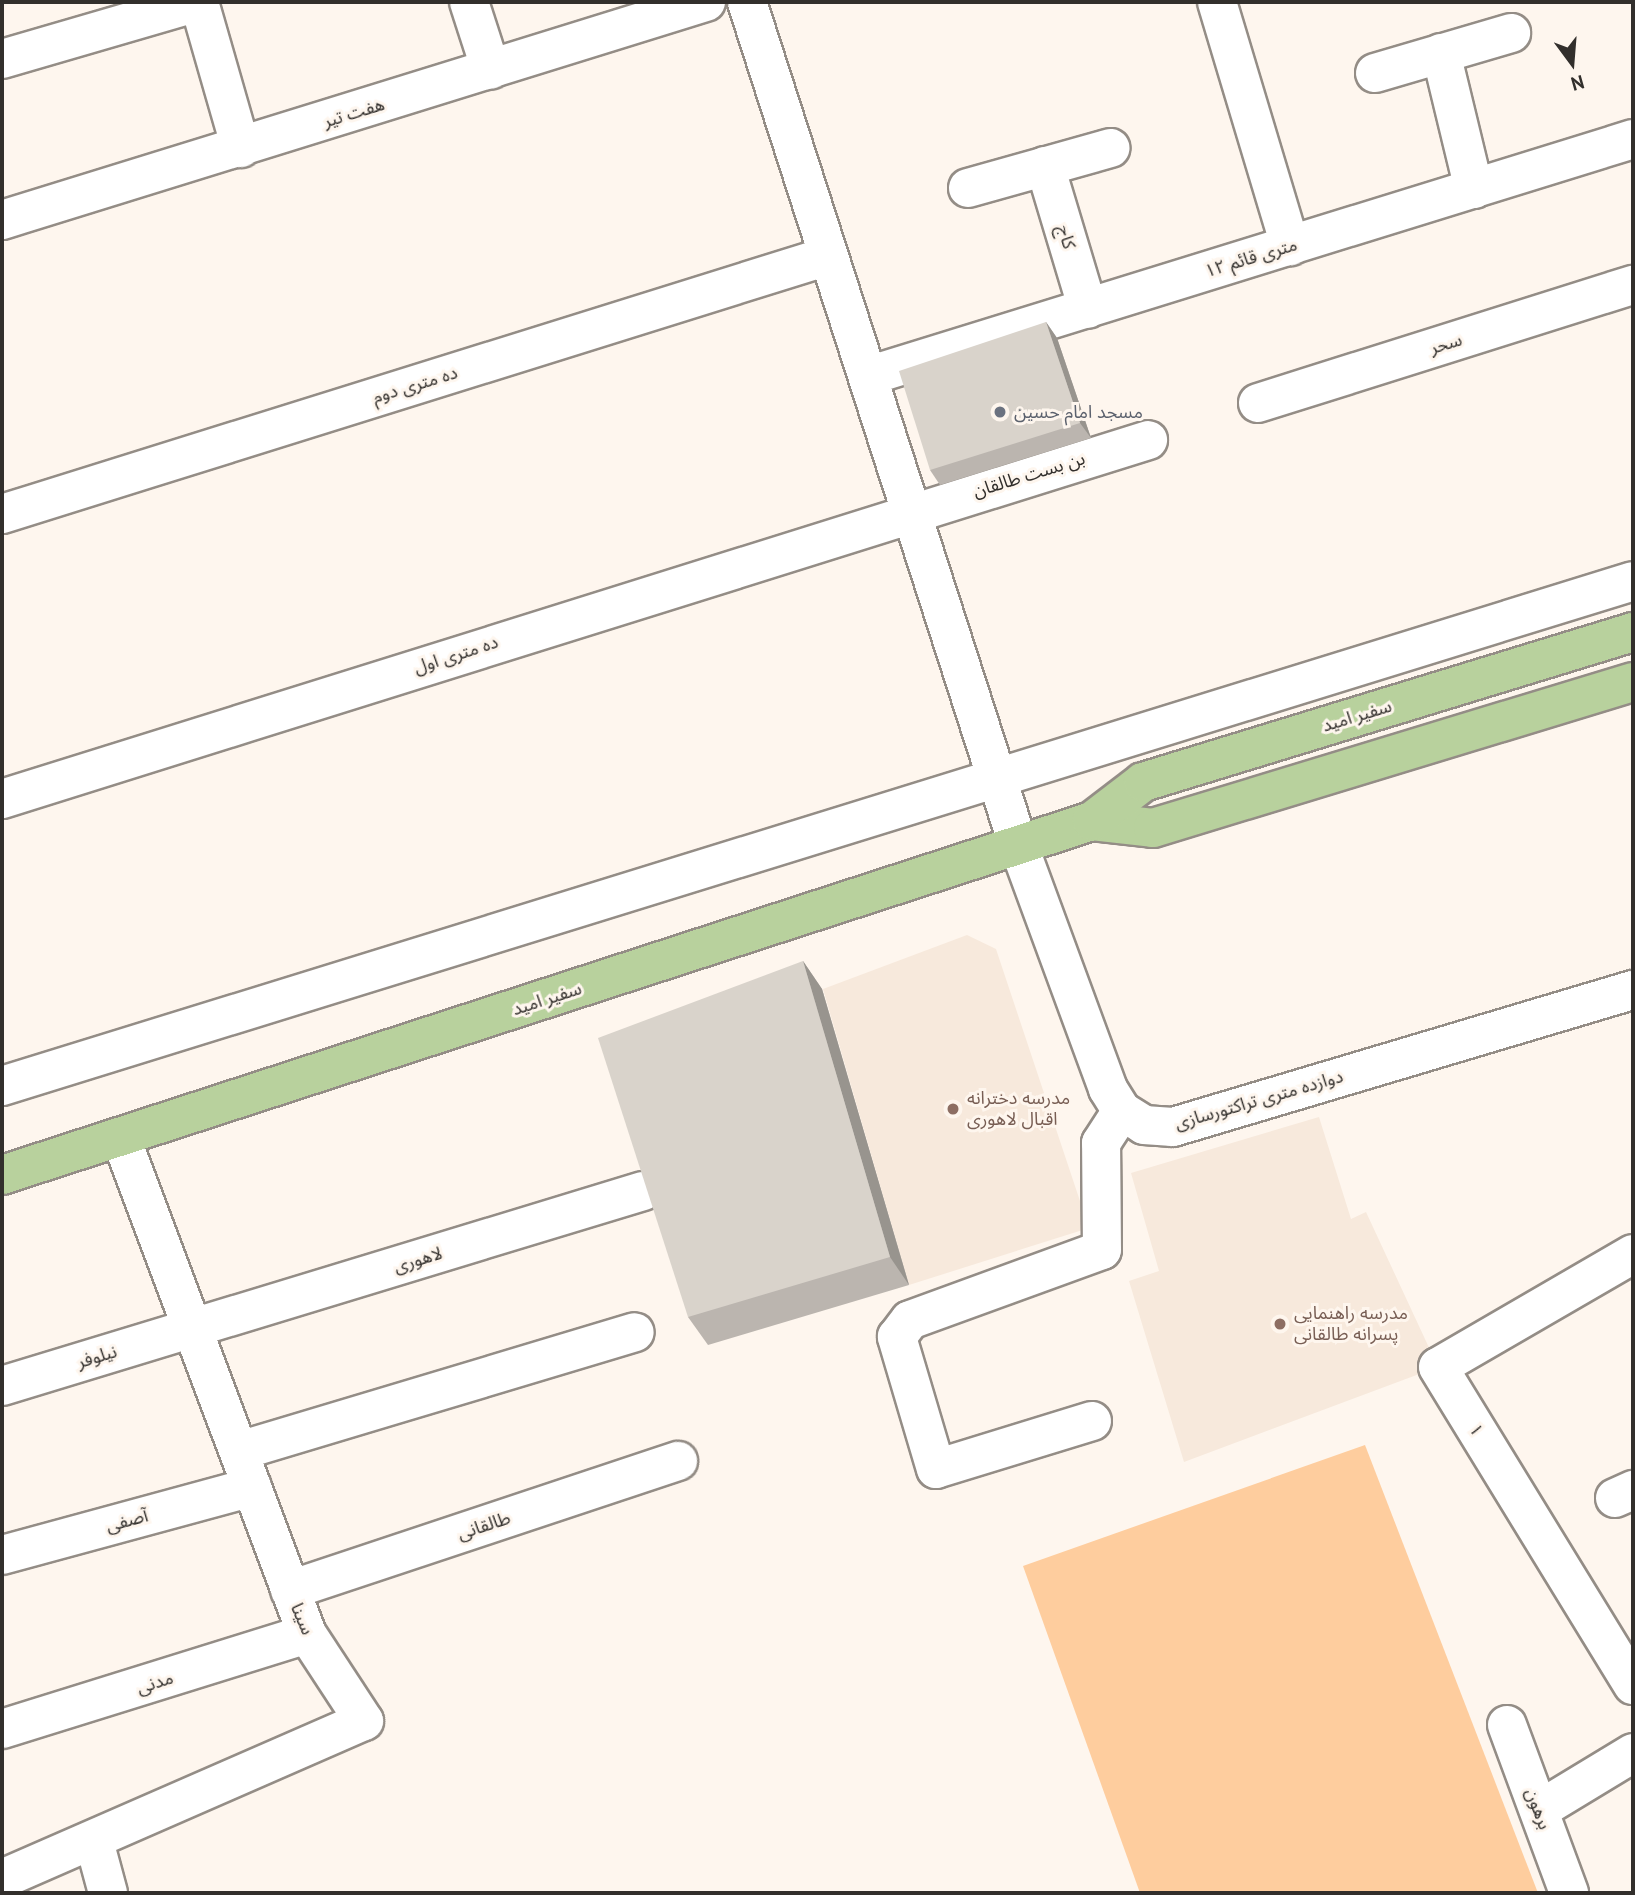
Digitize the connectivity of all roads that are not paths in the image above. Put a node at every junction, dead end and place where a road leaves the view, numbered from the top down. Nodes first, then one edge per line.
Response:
1 (198, 2) edge
2 (469, 2) edge
3 (706, 2) edge
4 (747, 2) edge
5 (1217, 2) edge
6 (1511, 33) dead end
7 (1441, 53) junction
8 (2, 60) edge
9 (491, 70) junction
10 (1375, 74) dead end
11 (1633, 139) edge
12 (241, 148) junction
13 (1110, 148) dead end
14 (1045, 166) junction
15 (968, 188) dead end
16 (1474, 189) junction
17 (2, 220) edge
18 (1290, 246) junction
19 (828, 256) junction
20 (1633, 285) edge
21 (1088, 309) junction
22 (868, 376) junction
23 (1258, 403) dead end
24 (1148, 440) dead end
25 (911, 511) junction
26 (2, 514) edge
27 (1633, 581) edge
28 (1633, 632) edge
29 (1633, 682) edge
30 (997, 779) junction
31 (2, 799) edge
32 (1092, 821) junction
33 (1018, 844) junction
34 (1631, 996) edge
35 (2, 1086) edge
36 (1122, 1111) junction
37 (121, 1138) junction
38 (2, 1175) edge
39 (643, 1191) edge
40 (1633, 1254) edge
41 (192, 1328) junction
42 (635, 1332) dead end
43 (2, 1386) edge
44 (1093, 1421) dead end
45 (239, 1451) junction
46 (678, 1461) dead end
47 (252, 1487) junction
48 (2, 1555) edge
49 (290, 1590) junction
50 (307, 1634) junction
51 (1633, 1685) edge
52 (1507, 1725) dead end
53 (2, 1729) edge
54 (1633, 1754) edge
55 (1539, 1810) junction
56 (94, 1841) junction
57 (2, 1878) edge
58 (108, 1893) edge
59 (1569, 1893) edge

1 - 8 street
1 - 12 street
2 - 9 street
3 - 9 street, هفت تیر
4 - 19 street
5 - 18 street
6 - 7 street
7 - 10 street
7 - 16 street
9 - 12 street, هفت تیر
11 - 16 street, ۱۲ متری قائم
12 - 17 street, هفت تیر
13 - 14 street
14 - 15 street
14 - 21 street, کاج
16 - 18 street, ۱۲ متری قائم
18 - 21 street, ۱۲ متری قائم
19 - 22 street
19 - 26 street, ده متری دوم
20 - 23 street, سحر
21 - 22 street, ۱۲ متری قائم
22 - 25 street
24 - 25 street, بن بست طالقان
25 - 30 street
25 - 31 street, ده متری اول
27 - 30 street
28 - 32 main road, سفیر امید
29 - 32 main road, سفیر امید
30 - 33 street
30 - 35 street
32 - 33 main road, سفیر امید
33 - 36 street
33 - 37 main road, سفیر امید
34 - 36 street, دوازده متری تراکتورسازی
36 - 44 street
37 - 38 main road, سفیر امید
37 - 41 street, سینا
39 - 41 street, لاهوری
40 - 51 street, ‍۱
41 - 43 street, نیلوفر
41 - 45 street, سینا
42 - 45 street
45 - 47 street, سینا
46 - 49 street, طالقانی
47 - 48 street, آصفی
47 - 49 street, سینا
49 - 50 street, سینا
50 - 53 street, مدنی
50 - 56 street, سینا
52 - 55 street, برهون
54 - 55 street
55 - 59 street, برهون
56 - 57 street, سینا
56 - 58 street

